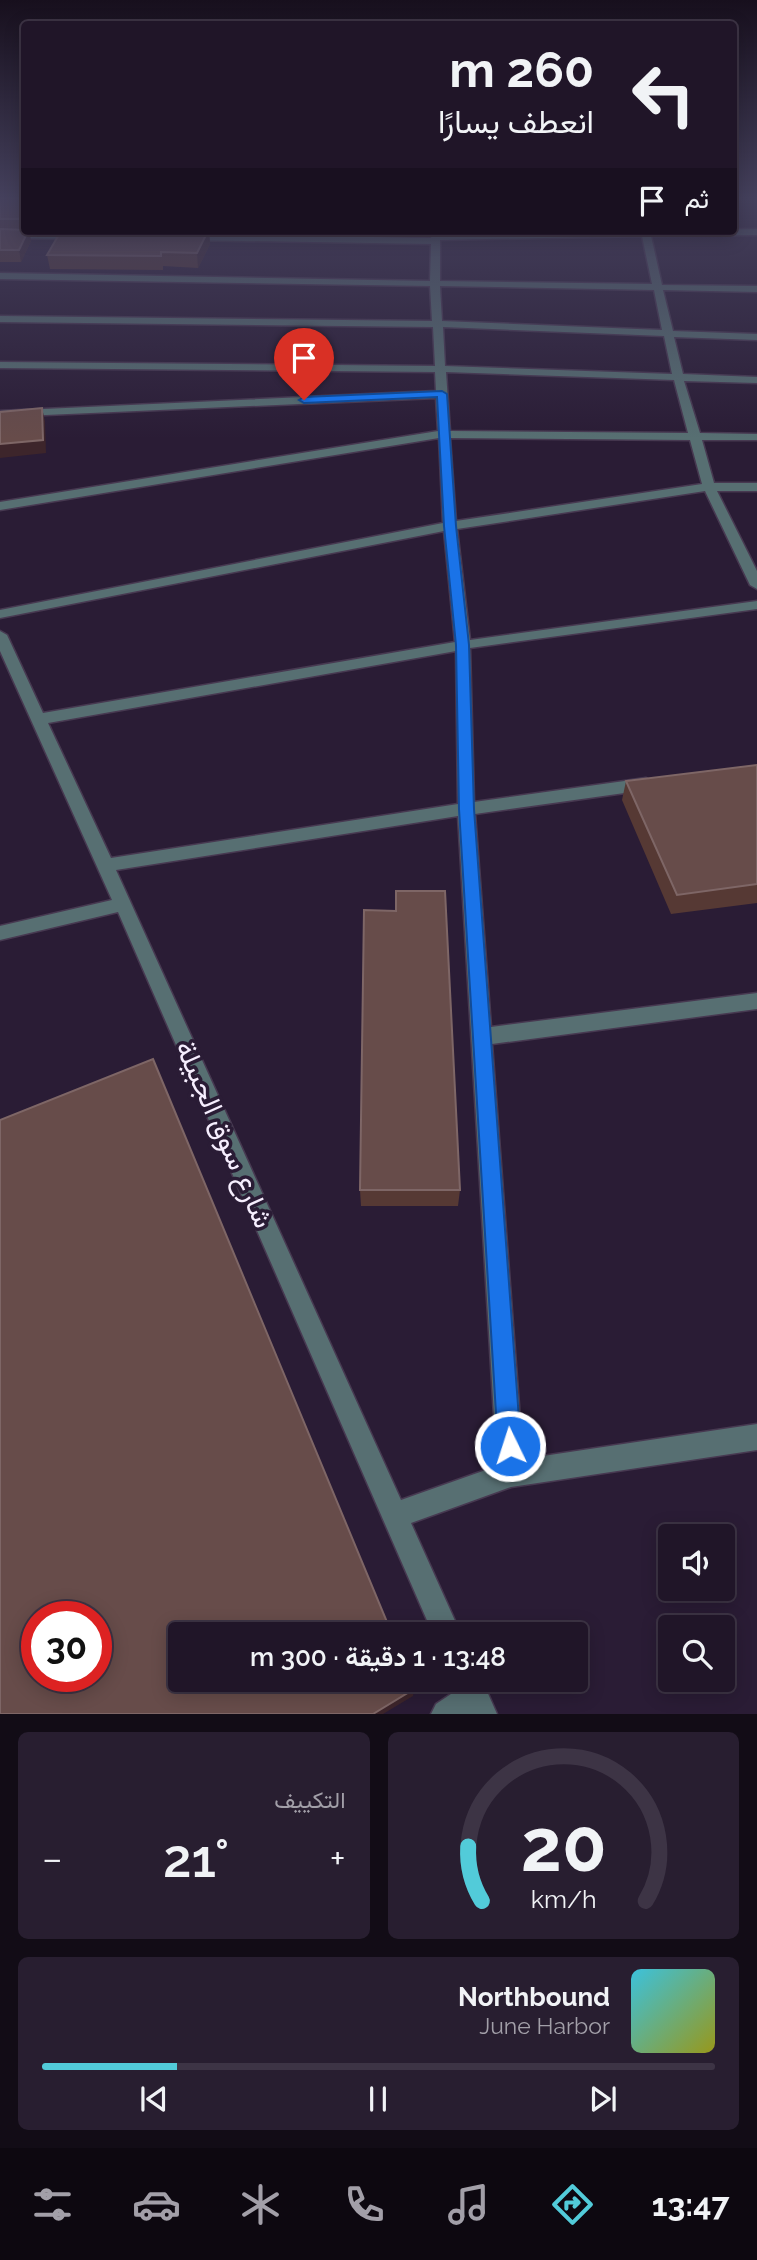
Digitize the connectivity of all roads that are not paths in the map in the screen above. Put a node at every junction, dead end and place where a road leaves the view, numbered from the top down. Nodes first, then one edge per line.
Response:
1 (144, 279) edge
2 (435, 279) edge
3 (655, 279) edge
4 (435, 285) junction
5 (657, 289) junction
6 (757, 289) edge
7 (0, 319) edge
8 (438, 324) junction
9 (668, 334) junction
10 (757, 337) edge
11 (0, 365) edge
12 (440, 369) junction
13 (678, 377) junction
14 (757, 380) edge
15 (442, 394) junction
16 (0, 414) edge
17 (444, 435) junction
18 (694, 436) junction
19 (757, 437) edge
20 (709, 487) junction
21 (757, 487) edge
22 (0, 506) edge
23 (450, 526) junction
24 (757, 585) edge
25 (757, 605) edge
26 (0, 614) edge
27 (463, 645) junction
28 (3, 651) edge
29 (38, 719) junction
30 (660, 782) edge
31 (466, 809) junction
32 (105, 865) junction
33 (123, 904) junction
34 (0, 933) edge
35 (757, 1001) edge
36 (482, 1037) junction
37 (757, 1437) edge
38 (511, 1474) junction
39 (394, 1516) junction
40 (442, 1622) edge
41 (474, 1697) edge
42 (446, 1714) edge

1 - 4 street
2 - 4 street
3 - 5 street
4 - 5 street
4 - 8 street
5 - 6 street
5 - 9 street
7 - 8 street
8 - 9 street
8 - 12 street
9 - 10 street
9 - 13 street
11 - 12 street
12 - 13 street
12 - 15 street
13 - 14 street
13 - 18 street
15 - 16 street
15 - 17 street
17 - 18 street
17 - 22 street
17 - 23 street
18 - 19 street
18 - 20 street
20 - 21 street
20 - 23 street
20 - 24 street
23 - 26 street
23 - 27 street
25 - 27 street
27 - 29 street
27 - 31 street
28 - 29 street, شارع سوق الجبيلة
29 - 32 street, شارع سوق الجبيلة
30 - 31 street
31 - 32 street
31 - 36 street
32 - 33 street, شارع سوق الجبيلة
33 - 34 street
33 - 39 street, شارع سوق الجبيلة
35 - 36 street
36 - 38 street
37 - 38 street
38 - 39 street
39 - 40 street, شارع سوق الجبيلة
41 - 42 street

